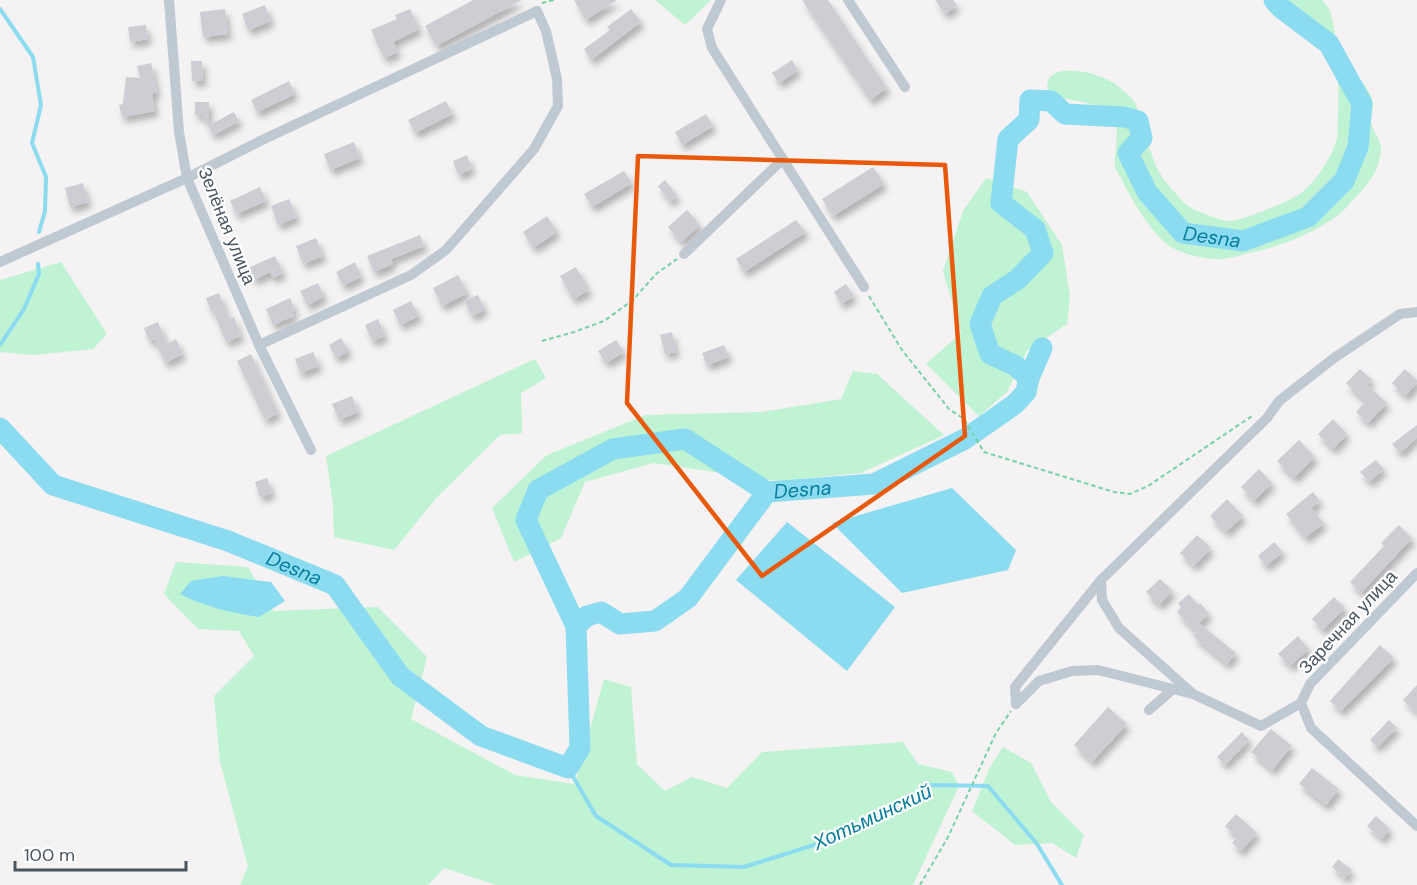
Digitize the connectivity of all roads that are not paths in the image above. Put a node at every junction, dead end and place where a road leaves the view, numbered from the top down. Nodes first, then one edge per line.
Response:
1 (169, 0) edge
2 (721, 0) edge
3 (848, 0) edge
4 (538, 5) edge
5 (905, 87) dead end
6 (783, 159) junction
7 (187, 178) junction
8 (684, 254) road end
9 (0, 262) edge
10 (864, 287) road end
11 (1417, 312) edge
12 (259, 345) junction
13 (311, 450) dead end
14 (1417, 573) edge
15 (1101, 580) junction
16 (1173, 689) junction
17 (1193, 694) junction
18 (1301, 704) junction
19 (1149, 710) dead end
20 (1417, 826) edge

1 - 7 street, Зелёная улица
2 - 6 street
3 - 5 street
4 - 7 street
4 - 12 street
6 - 8 street
6 - 10 street
7 - 9 street
7 - 12 street, Зелёная улица
11 - 15 street
12 - 13 street, Зелёная улица
14 - 18 street, Заречная улица
15 - 16 street
15 - 17 street
16 - 17 street
16 - 19 street
17 - 18 street
18 - 20 street, Заречная улица

